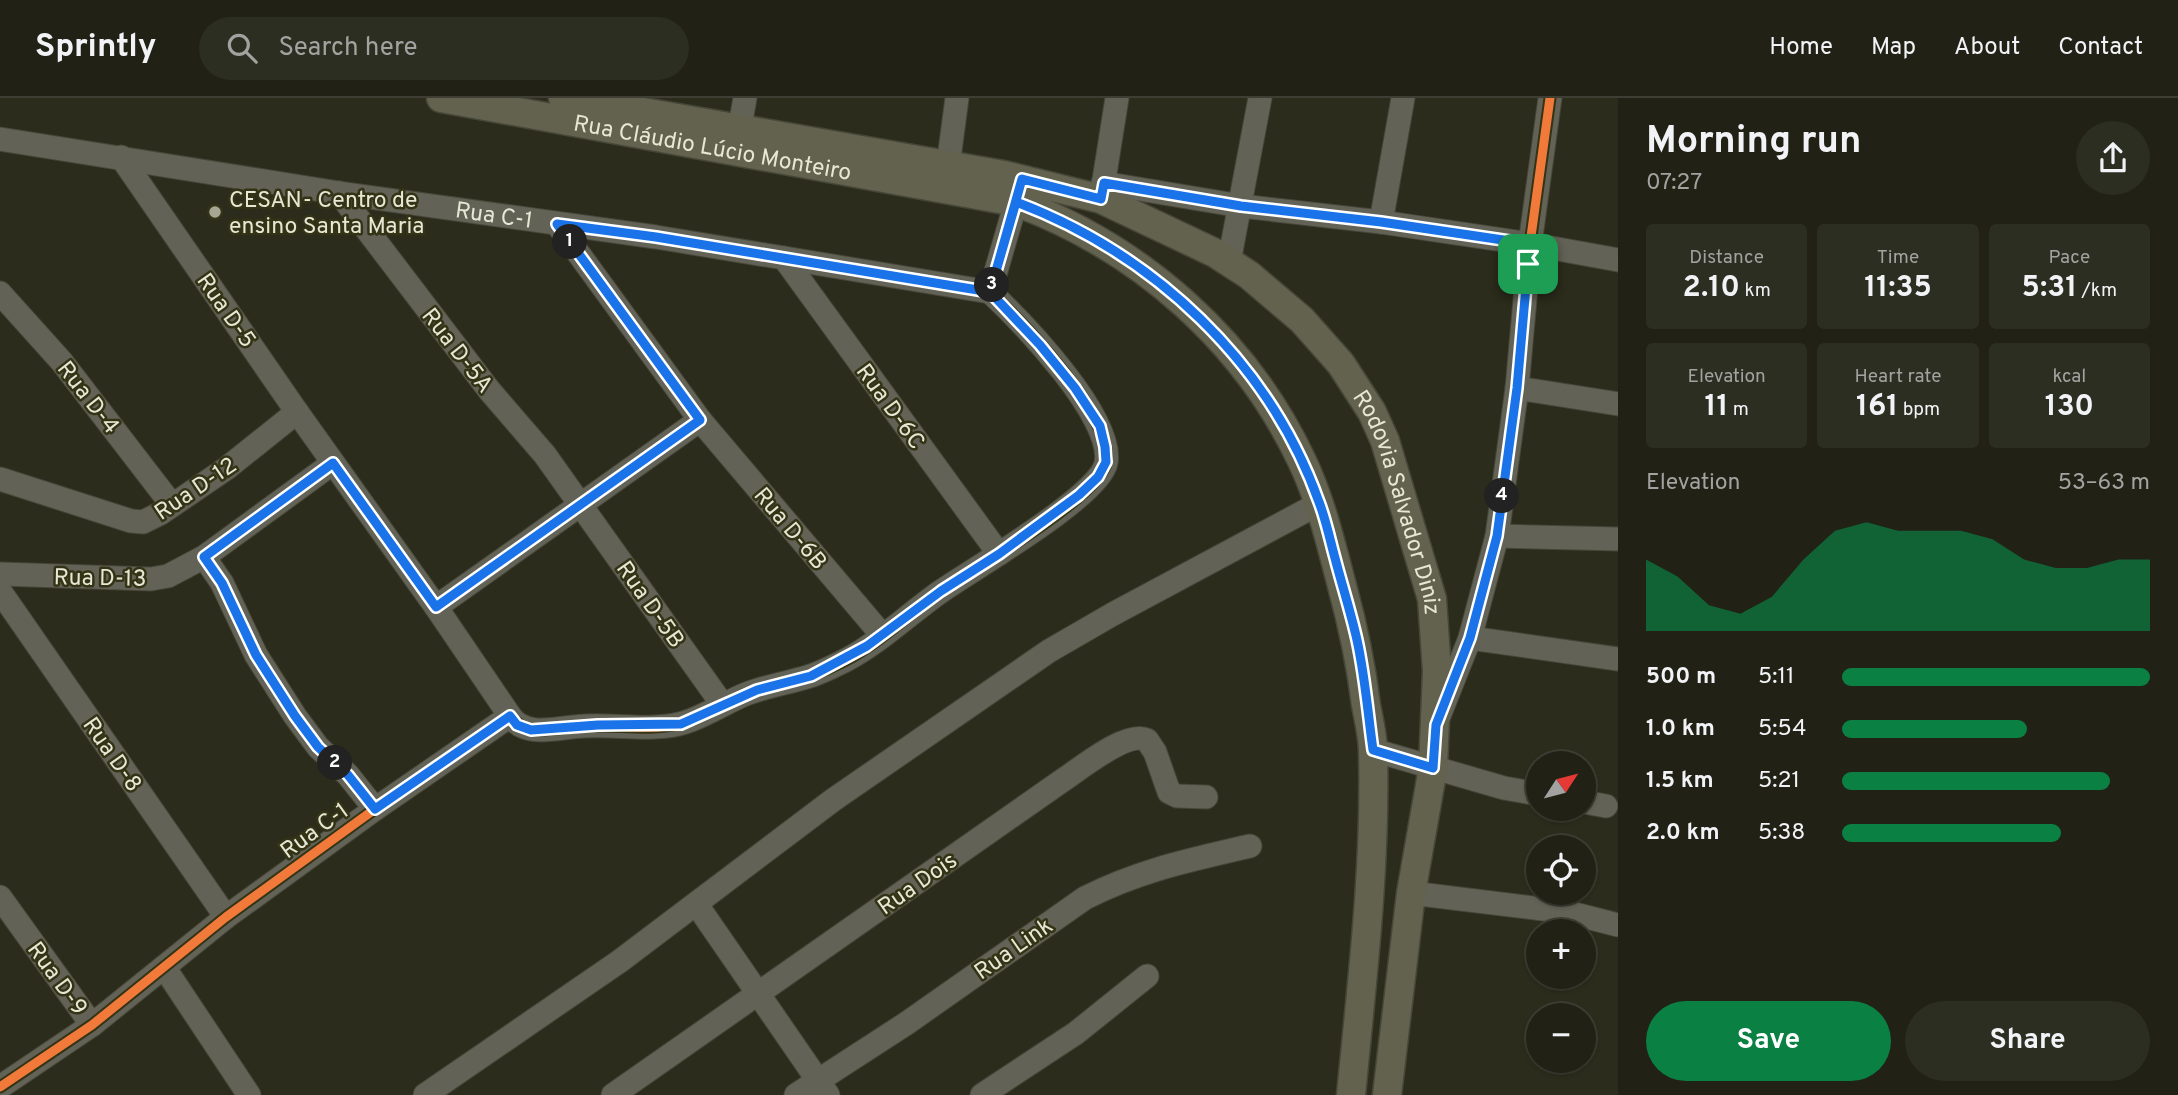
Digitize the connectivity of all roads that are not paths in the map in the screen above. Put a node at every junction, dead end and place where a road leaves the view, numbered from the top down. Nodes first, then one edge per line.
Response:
1 (441, 98) edge
2 (563, 98) edge
3 (745, 98) edge
4 (957, 98) edge
5 (1117, 98) edge
6 (1260, 98) edge
7 (1403, 98) edge
8 (1550, 98) edge
9 (0, 139) edge
10 (737, 140) junction
11 (121, 157) junction
12 (946, 177) junction
13 (1019, 190) junction
14 (1102, 191) junction
15 (339, 193) junction
16 (1241, 206) junction
17 (1381, 222) junction
18 (557, 224) junction
19 (1530, 244) junction
20 (784, 258) junction
21 (1618, 260) edge
22 (1228, 262) junction
23 (990, 292) junction
24 (0, 293) edge
25 (1517, 388) junction
26 (1618, 404) edge
27 (297, 412) junction
28 (700, 420) junction
29 (333, 463) junction
30 (0, 479) edge
31 (1320, 503) junction
32 (580, 504) junction
33 (173, 505) junction
34 (1497, 536) junction
35 (1618, 539) edge
36 (999, 554) junction
37 (204, 557) junction
38 (0, 574) edge
39 (0, 591) edge
40 (436, 607) junction
41 (882, 635) junction
42 (1470, 638) junction
43 (1618, 659) edge
44 (722, 704) junction
45 (510, 716) junction
46 (1436, 725) junction
47 (1373, 750) junction
48 (1433, 768) junction
49 (1526, 792) edge
50 (1206, 797) dead end
51 (375, 809) junction
52 (1250, 846) dead end
53 (1411, 892) junction
54 (0, 897) edge
55 (697, 905) junction
56 (226, 917) junction
57 (1618, 925) edge
58 (1364, 961) junction
59 (164, 967) junction
60 (1402, 967) junction
61 (1146, 976) dead end
62 (758, 993) junction
63 (92, 1025) junction
64 (0, 1087) edge
65 (822, 1087) edge
66 (249, 1095) edge
67 (425, 1095) edge
68 (613, 1095) edge
69 (796, 1095) edge
70 (982, 1095) edge
71 (1351, 1095) edge
72 (1387, 1095) edge

1 - 10 main road, Rua Cláudio Lúcio Monteiro
2 - 10 main road, Rua Cláudio Lúcio Monteiro
3 - 10 street
4 - 12 street
5 - 14 street
6 - 16 street
7 - 17 street
8 - 19 street
9 - 11 street, Rua C-1
10 - 12 main road, Rua Cláudio Lúcio Monteiro
11 - 15 street, Rua C-1
11 - 27 street, Rua D-5
12 - 13 main road, Rodovia Salvador Diniz
13 - 14 main road, Rodovia Salvador Diniz
13 - 23 street
13 - 31 main road, Rodovia Salvador Diniz
14 - 16 street
14 - 22 main road, Rodovia Salvador Diniz
15 - 18 street, Rua C-1
15 - 32 street, Rua D-5A
16 - 17 street
16 - 22 street
17 - 19 street
18 - 20 street, Rua C-1
18 - 28 street, Rua D-6B
19 - 21 street
19 - 25 street
20 - 23 street, Rua C-1
20 - 36 street, Rua D-6C
22 - 46 main road, Rodovia Salvador Diniz
23 - 36 street
24 - 33 street, Rua D-4
25 - 26 street
25 - 34 street
27 - 29 street, Rua D-5
27 - 33 street, Rua D-12
28 - 32 street
28 - 41 street, Rua D-6B
29 - 37 street, Rua D-13
29 - 40 street, Rua D-5
30 - 33 street, Rua D-12
31 - 47 main road, Rodovia Salvador Diniz
31 - 55 street
32 - 40 street
32 - 44 street, Rua D-5B
34 - 35 street
34 - 42 street
36 - 41 street
37 - 38 street, Rua D-13
37 - 51 street
39 - 56 street, Rua D-8
40 - 45 street, Rua D-5
41 - 44 street
42 - 43 street
42 - 46 street
44 - 45 street
45 - 51 street, Rua C-1
46 - 48 main road, Rodovia Salvador Diniz
47 - 48 street
47 - 58 main road, Rodovia Salvador Diniz
48 - 49 street
48 - 53 main road, Rodovia Salvador Diniz
50 - 62 street, Rua Dois
51 - 56 street, Rua C-1
52 - 65 street, Rua Link
53 - 57 street
53 - 60 main road, Rodovia Salvador Diniz
54 - 63 street, Rua D-9
55 - 62 street
55 - 67 street
56 - 59 street, Rua C-1
58 - 60 main road
58 - 71 main road, Rodovia Salvador Diniz
59 - 63 street, Rua C-1
59 - 66 street
60 - 72 main road, Rodovia Salvador Diniz
61 - 70 street
62 - 65 street
62 - 68 street, Rua Dois
63 - 64 street, Rua C-1
65 - 69 street, Rua Link

